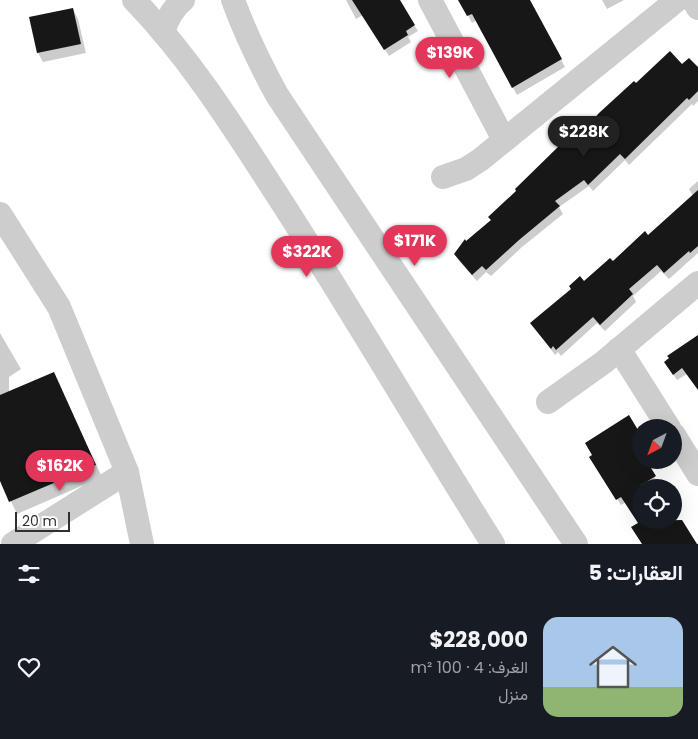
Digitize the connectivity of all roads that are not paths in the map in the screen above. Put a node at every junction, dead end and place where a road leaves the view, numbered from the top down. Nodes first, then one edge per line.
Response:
1 (134, 0) edge
2 (183, 0) edge
3 (233, 0) edge
4 (430, 0) edge
5 (676, 0) edge
6 (693, 0) edge
7 (698, 8) edge
8 (163, 32) junction
9 (504, 140) junction
10 (443, 177) dead end
11 (0, 214) edge
12 (698, 283) edge
13 (619, 349) junction
14 (548, 402) dead end
15 (663, 419) edge
16 (682, 448) edge
17 (127, 472) junction
18 (698, 474) edge
19 (13, 544) edge
20 (142, 544) edge
21 (493, 544) edge
22 (576, 544) edge

1 - 8 street
2 - 8 street
3 - 22 street
4 - 9 street
5 - 9 street
6 - 7 street
8 - 21 street
9 - 10 street
11 - 17 street
12 - 13 street
13 - 14 street
13 - 15 street
16 - 18 street
17 - 19 street
17 - 20 street

